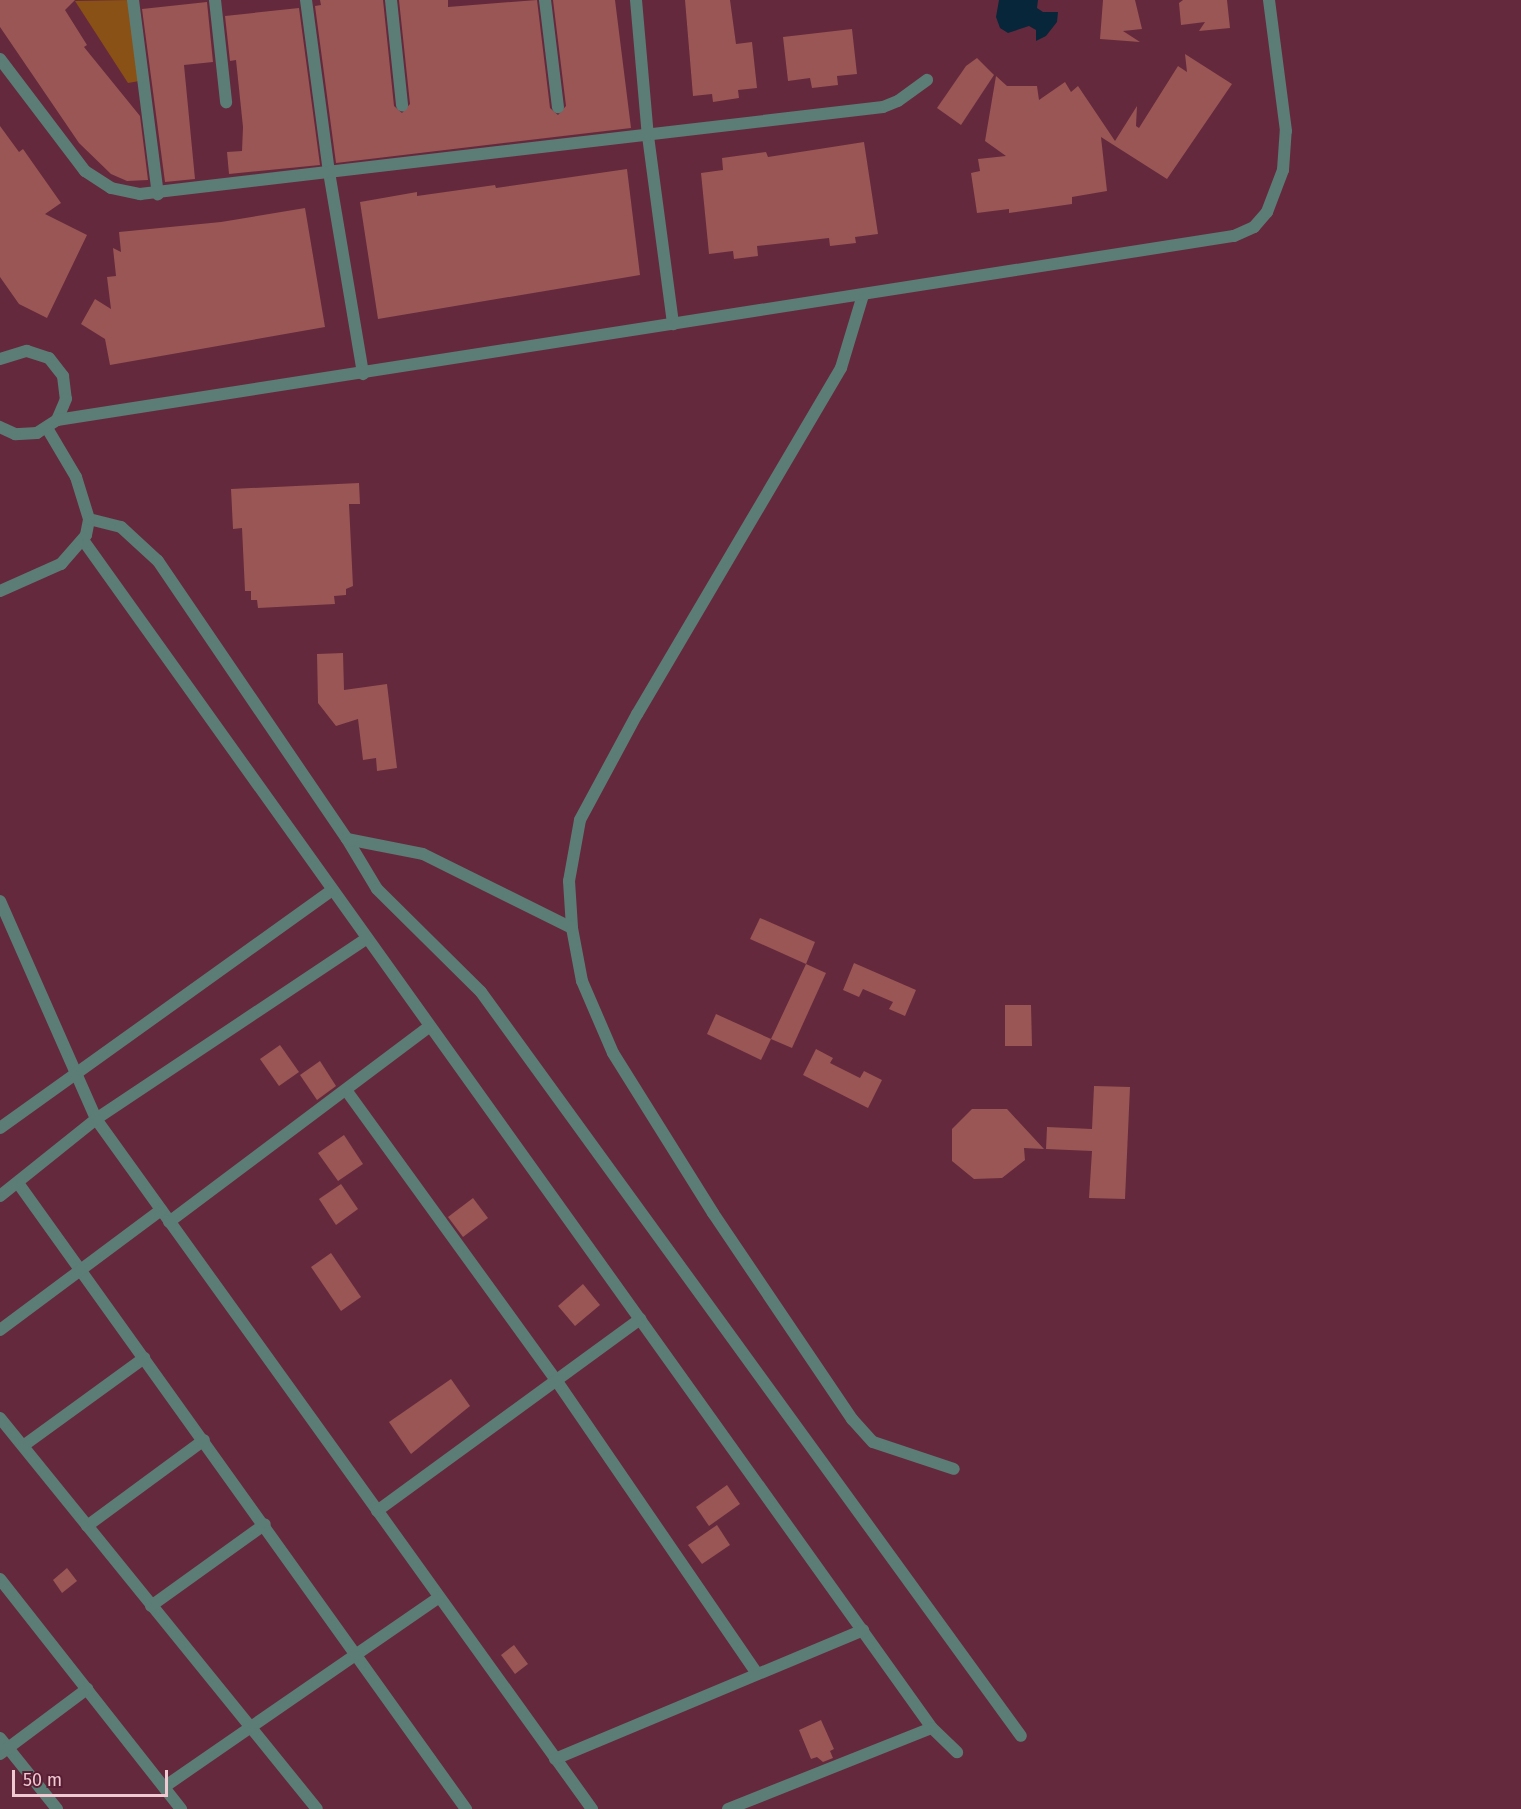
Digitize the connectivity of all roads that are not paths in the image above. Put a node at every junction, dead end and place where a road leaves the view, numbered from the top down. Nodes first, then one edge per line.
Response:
1 (133, 0) edge
2 (215, 0) edge
3 (306, 0) edge
4 (391, 0) edge
5 (545, 0) edge
6 (636, 0) edge
7 (1269, 0) edge
8 (0, 59) edge
9 (927, 80) dead end
10 (226, 102) dead end
11 (402, 105) dead end
12 (558, 107) dead end
13 (648, 136) junction
14 (329, 172) junction
15 (158, 194) junction
16 (863, 295) junction
17 (673, 324) junction
18 (2, 354) edge
19 (363, 374) junction
20 (57, 420) junction
21 (0, 427) edge
22 (47, 428) junction
23 (89, 519) junction
24 (83, 540) junction
25 (0, 591) edge
26 (347, 839) junction
27 (332, 890) junction
28 (0, 901) edge
29 (572, 928) junction
30 (366, 939) junction
31 (429, 1027) junction
32 (75, 1072) junction
33 (346, 1089) junction
34 (96, 1119) junction
35 (0, 1128) edge
36 (18, 1183) junction
37 (0, 1196) edge
38 (161, 1210) junction
39 (169, 1222) junction
40 (81, 1271) junction
41 (640, 1319) junction
42 (0, 1330) edge
43 (144, 1358) junction
44 (556, 1380) junction
45 (0, 1418) edge
46 (204, 1440) junction
47 (22, 1446) junction
48 (954, 1469) dead end
49 (377, 1511) junction
50 (265, 1524) junction
51 (87, 1526) junction
52 (1, 1583) edge
53 (439, 1597) junction
54 (152, 1606) junction
55 (863, 1630) junction
56 (357, 1655) junction
57 (757, 1674) junction
58 (87, 1689) junction
59 (933, 1728) junction
60 (252, 1730) junction
61 (1021, 1736) dead end
62 (0, 1738) edge
63 (5, 1752) edge
64 (957, 1752) dead end
65 (555, 1759) junction
66 (164, 1787) junction
67 (57, 1809) edge
68 (181, 1809) edge
69 (317, 1809) edge
70 (466, 1809) edge
71 (592, 1809) edge
72 (728, 1809) edge

1 - 15 street
2 - 10 street
3 - 14 street
4 - 11 street
5 - 12 street
6 - 13 street
7 - 16 street
8 - 15 street
9 - 13 street
13 - 14 street
13 - 17 street
14 - 15 street
14 - 19 street
16 - 17 street
16 - 29 street
17 - 19 street
18 - 20 street
19 - 20 street
20 - 22 street
21 - 22 street
22 - 23 street
23 - 24 street
23 - 26 street
24 - 25 street
24 - 27 street
26 - 29 street
26 - 61 street
27 - 30 street
27 - 32 street
28 - 32 street
29 - 48 street
30 - 31 street
30 - 34 street
31 - 33 street
31 - 41 street
32 - 34 street
32 - 35 street
33 - 39 street
33 - 44 street
34 - 36 street
34 - 38 street
36 - 37 street
36 - 40 street
38 - 39 street
38 - 40 street
39 - 49 street
40 - 42 street
40 - 43 street
41 - 44 street
41 - 55 street
43 - 46 street
43 - 47 street
44 - 49 street
44 - 57 street
45 - 47 street
46 - 50 street
46 - 51 street
47 - 51 street
49 - 53 street
50 - 54 street
50 - 56 street
51 - 54 street
52 - 58 street
53 - 56 street
53 - 65 street
54 - 60 street
55 - 57 street
55 - 59 street
56 - 60 street
56 - 70 street
57 - 65 street
58 - 63 street
58 - 66 street
59 - 64 street
59 - 72 street
60 - 66 street
60 - 69 street
62 - 63 street
63 - 67 street
65 - 71 street
66 - 68 street

